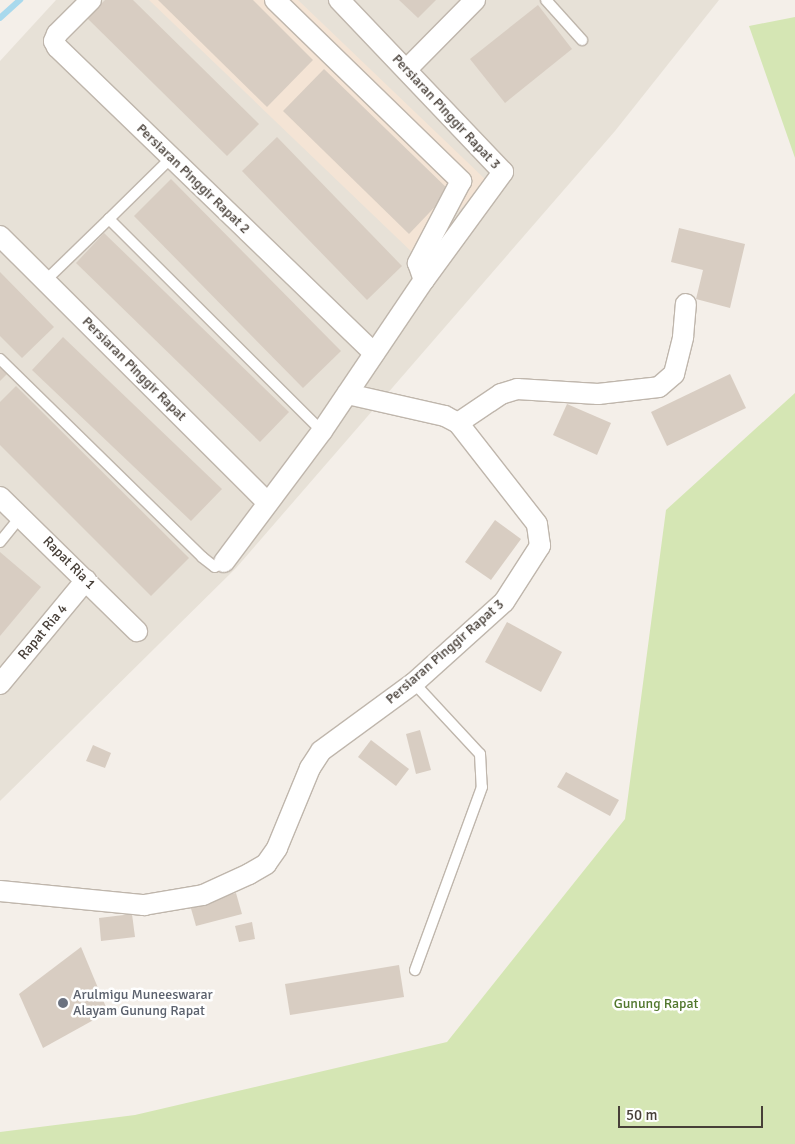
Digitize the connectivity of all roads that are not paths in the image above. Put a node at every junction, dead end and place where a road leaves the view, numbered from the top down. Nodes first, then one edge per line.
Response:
1 (91, 0) edge
2 (275, 0) edge
3 (475, 0) edge
4 (546, 0) edge
5 (344, 2) edge
6 (582, 40) dead end
7 (407, 69) junction
8 (171, 158) junction
9 (109, 219) junction
10 (0, 236) edge
11 (424, 280) junction
12 (45, 281) junction
13 (686, 304) dead end
14 (374, 353) junction
15 (0, 360) edge
16 (347, 394) junction
17 (458, 423) junction
18 (322, 431) junction
19 (0, 497) edge
20 (268, 503) junction
21 (21, 516) junction
22 (0, 542) edge
23 (224, 562) joint
24 (86, 580) junction
25 (137, 631) dead end
26 (414, 683) junction
27 (0, 684) edge
28 (0, 891) edge
29 (415, 970) dead end

1 - 8 street, Persiaran Pinggir Rapat 2
2 - 11 street
3 - 7 street
4 - 6 lane
5 - 7 street, Persiaran Pinggir Rapat 3
7 - 11 street, Persiaran Pinggir Rapat 3
8 - 9 lane
8 - 14 street, Persiaran Pinggir Rapat 2
9 - 12 lane
9 - 18 lane
10 - 12 street, Persiaran Pinggir Rapat
11 - 14 street, Persiaran Pinggir Rapat 3
12 - 20 street, Persiaran Pinggir Rapat
13 - 17 street
14 - 16 street, Persiaran Pinggir Rapat 3
15 - 23 lane
16 - 17 street
16 - 18 street, Persiaran Pinggir Rapat 3
17 - 26 street, Persiaran Pinggir Rapat 3
18 - 20 street, Persiaran Pinggir Rapat 3
19 - 21 street, Rapat Ria 1
20 - 23 street, Persiaran Pinggir Rapat 3
21 - 22 lane
21 - 24 street, Rapat Ria 1
24 - 25 street, Rapat Ria 1
24 - 27 street, Rapat Ria 4
26 - 28 street, Persiaran Pinggir Rapat 3
26 - 29 lane

